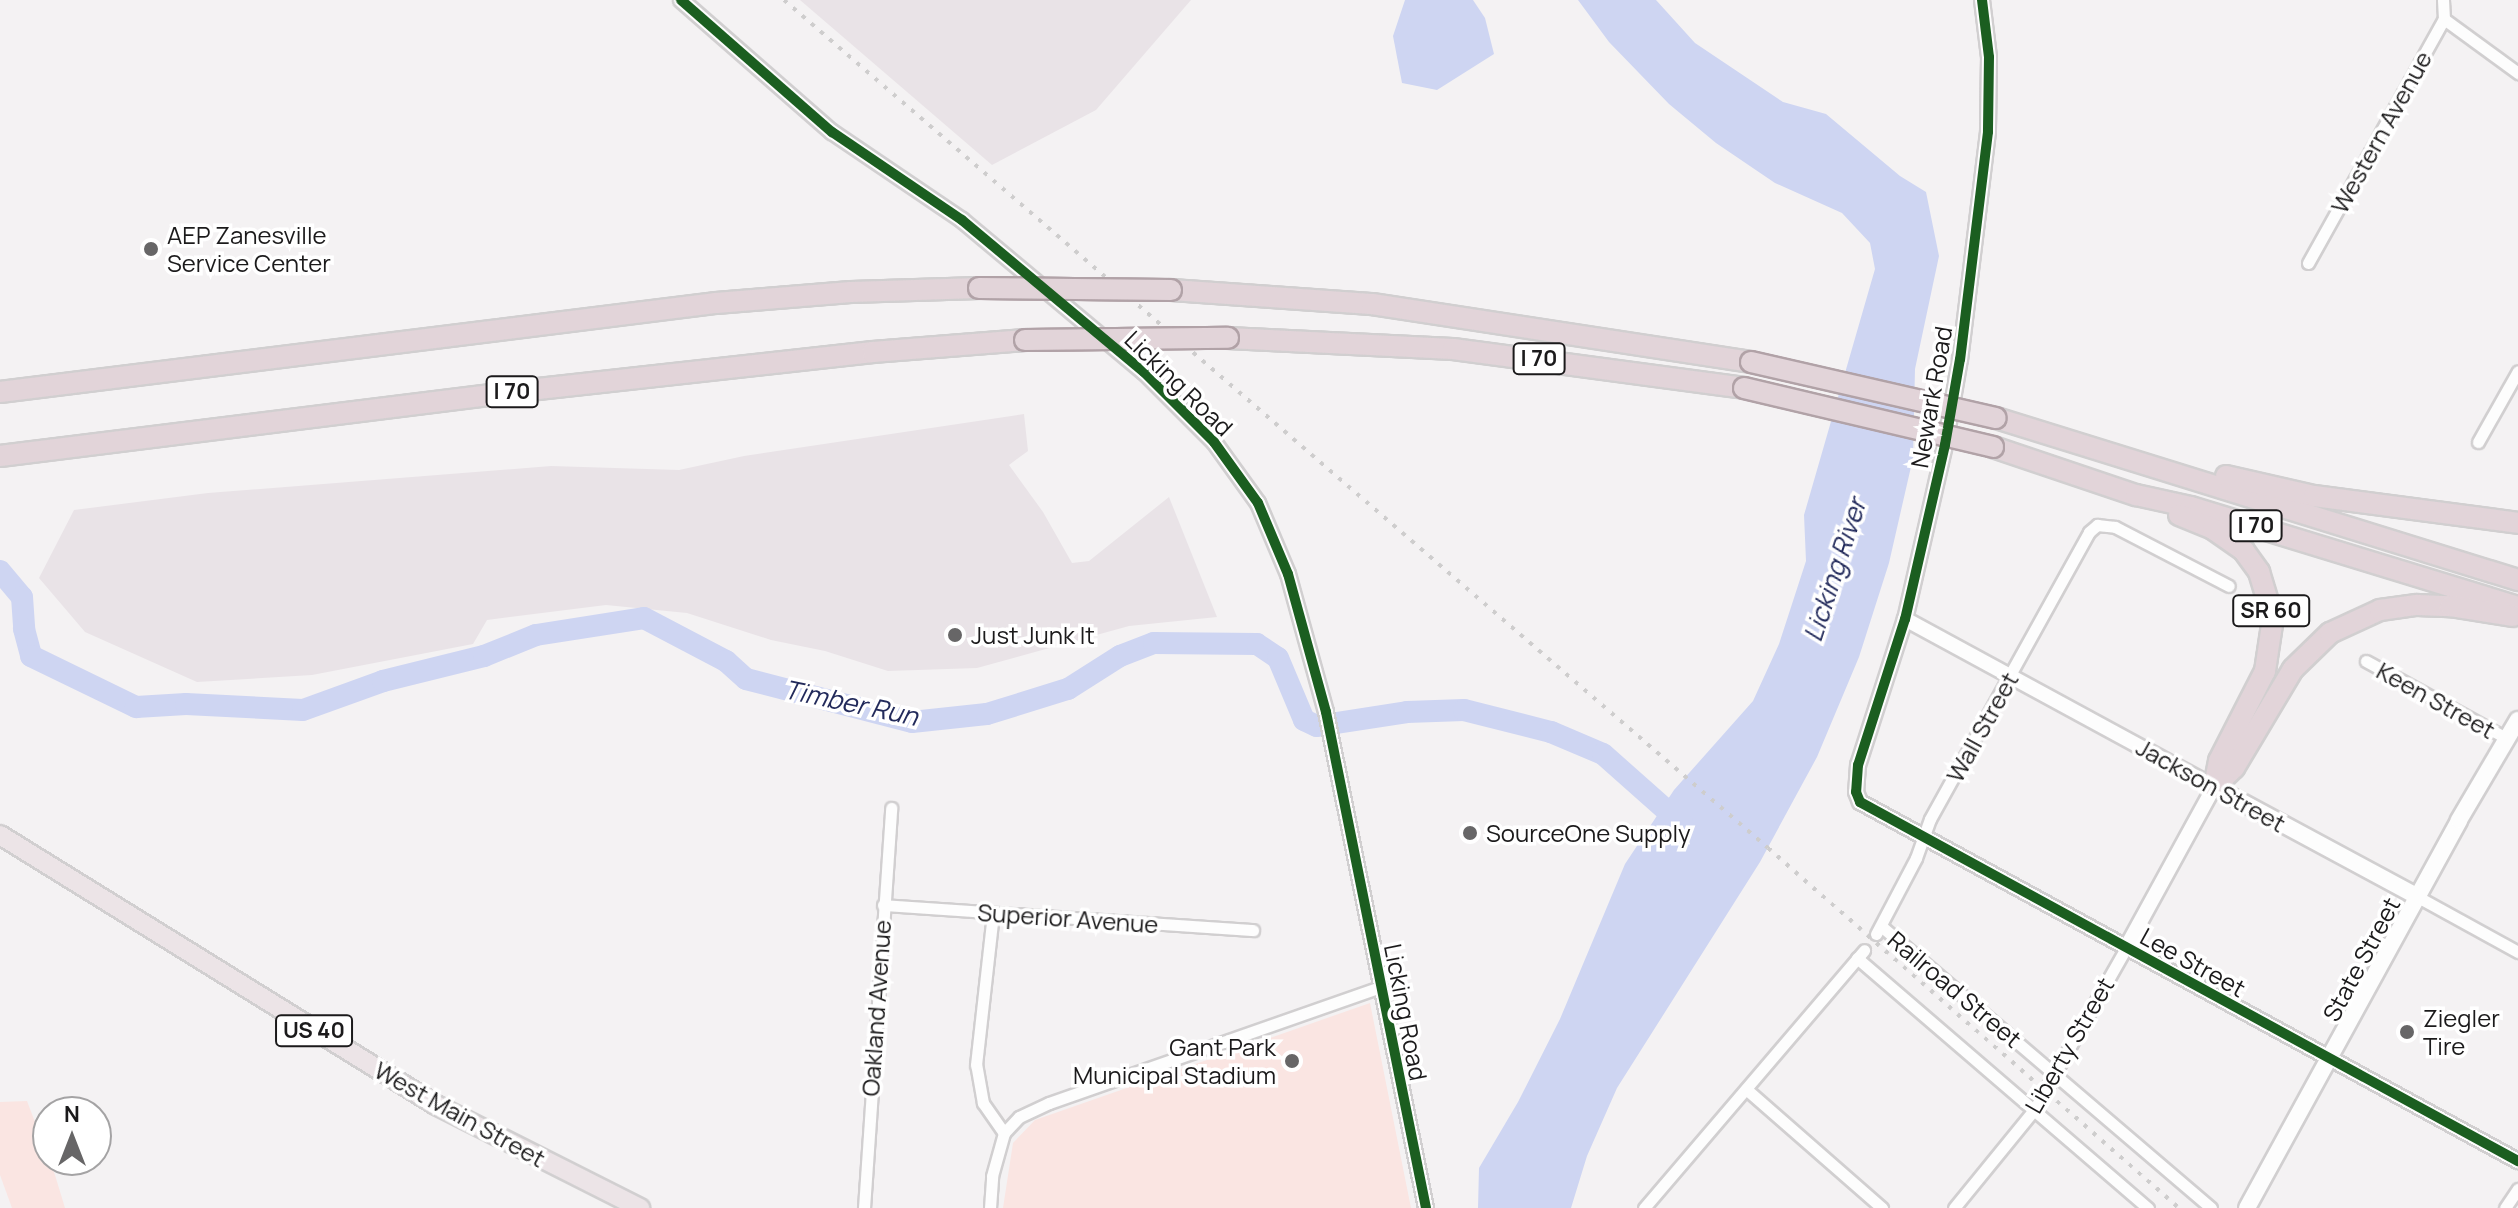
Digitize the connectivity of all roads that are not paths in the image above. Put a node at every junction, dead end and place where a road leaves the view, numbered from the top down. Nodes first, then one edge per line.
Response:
1 (681, 0) edge
2 (1982, 0) edge
3 (2439, 1) edge
4 (2444, 19) junction
5 (2518, 73) edge
6 (2308, 263) dead end
7 (2518, 371) edge
8 (0, 392) edge
9 (2478, 442) dead end
10 (0, 456) edge
11 (2136, 461) junction
12 (2136, 495) junction
13 (2518, 523) edge
14 (2518, 580) edge
15 (2229, 586) dead end
16 (2518, 607) edge
17 (2518, 617) edge
18 (1905, 619) junction
19 (2366, 661) dead end
20 (2010, 677) junction
21 (2518, 720) edge
22 (2506, 738) junction
23 (2214, 787) junction
24 (1856, 792) joint
25 (891, 808) dead end
26 (0, 835) edge
27 (1924, 838) junction
28 (2418, 897) junction
29 (883, 905) junction
30 (993, 913) junction
31 (1253, 930) dead end
32 (1878, 930) joint
33 (2126, 948) junction
34 (2518, 952) edge
35 (1380, 987) junction
36 (2330, 1059) junction
37 (2056, 1075) junction
38 (1746, 1089) junction
39 (2034, 1110) junction
40 (1004, 1133) junction
41 (2518, 1161) edge
42 (2518, 1189) edge
43 (640, 1208) edge
44 (864, 1208) edge
45 (990, 1208) edge
46 (1426, 1208) edge
47 (1644, 1208) edge
48 (1882, 1208) edge
49 (1954, 1208) edge
50 (2148, 1208) edge
51 (2211, 1208) edge
52 (2247, 1208) edge
53 (2505, 1208) edge

1 - 35 street, Licking Road
2 - 18 street, Newark Road
3 - 4 street
4 - 5 street
4 - 6 street, Western Avenue
7 - 9 street
8 - 11 highway, I 70, bridge
10 - 12 highway, I 70, bridge
11 - 13 highway
11 - 14 highway, I 70
12 - 16 highway, I 70
12 - 23 highway, SR 60
15 - 20 street, Wall Street
17 - 23 highway
18 - 20 street, Jackson Street
18 - 24 street, Newark Road
19 - 22 street, Keen Street
20 - 23 street, Jackson Street
20 - 27 street, Wall Street
21 - 22 main road, State Street
22 - 28 main road, State Street
23 - 28 main road, Jackson Street
23 - 33 street, Liberty Street
24 - 27 street, Lee Street
25 - 29 street, Oakland Avenue
26 - 43 main road, West Main Street / US 40
27 - 32 street, Wall Street
27 - 33 street, Lee Street
28 - 34 street, Jackson Street
28 - 36 main road, State Street
29 - 30 street, Superior Avenue
29 - 44 street, Oakland Avenue
30 - 31 street, Superior Avenue
30 - 40 street
32 - 37 street, Railroad Street
33 - 36 street, Lee Street
33 - 37 street, Liberty Street
35 - 40 street
35 - 46 street, Licking Road
36 - 41 street, Lee Street
36 - 52 main road, State Street
37 - 39 street, Liberty Street
37 - 51 street, Railroad Street
38 - 39 street, Railroad Street
38 - 47 street
38 - 48 street
39 - 49 street, Liberty Street
39 - 50 street, Railroad Street
40 - 45 street
42 - 53 street

